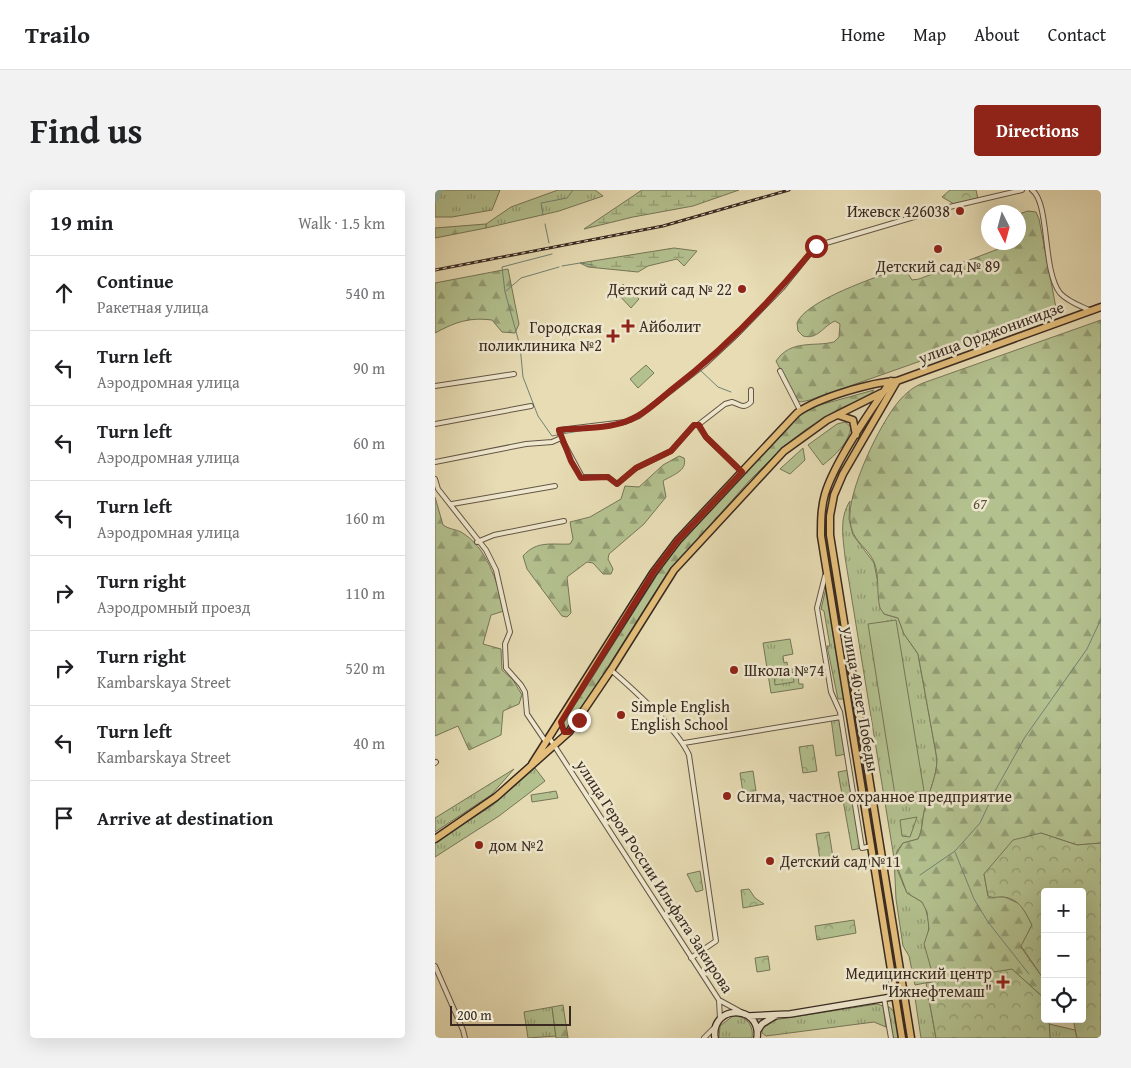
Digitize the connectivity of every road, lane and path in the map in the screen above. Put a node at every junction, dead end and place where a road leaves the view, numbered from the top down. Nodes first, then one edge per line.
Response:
1 (1022, 190) edge
2 (1032, 190) edge
3 (1101, 307) edge
4 (1091, 310) junction
5 (780, 371) dead end
6 (514, 374) dead end
7 (894, 383) junction
8 (435, 386) edge
9 (751, 390) dead end
10 (883, 392) junction
11 (880, 403) junction
12 (531, 406) dead end
13 (800, 410) junction
14 (837, 415) junction
15 (435, 424) edge
16 (699, 425) junction
17 (856, 435) junction
18 (561, 438) junction
19 (435, 462) edge
20 (742, 472) junction
21 (435, 479) edge
22 (555, 486) dead end
23 (452, 504) junction
24 (564, 521) dead end
25 (477, 542) junction
26 (826, 574) junction
27 (611, 670) junction
28 (841, 717) junction
29 (561, 722) junction
30 (569, 732) junction
31 (549, 741) junction
32 (684, 743) junction
33 (855, 745) junction
34 (555, 746) junction
35 (845, 746) junction
36 (533, 764) junction
37 (435, 839) edge
38 (872, 846) junction
39 (691, 958) junction
40 (435, 966) edge
41 (904, 995) junction
42 (896, 996) junction
43 (883, 998) junction
44 (719, 1000) junction
45 (741, 1012) junction
46 (779, 1015) junction
47 (749, 1016) junction
48 (720, 1019) junction
49 (909, 1026) junction
50 (715, 1027) junction
51 (758, 1030) junction
52 (465, 1038) edge
53 (704, 1038) edge
54 (715, 1038) edge
55 (757, 1038) edge
56 (891, 1038) edge
57 (903, 1038) edge
58 (911, 1038) edge
59 (915, 1038) edge

1 - 18 street
2 - 4 street
3 - 4 main road, улица Орджоникидзе
4 - 7 main road, улица Орджоникидзе
5 - 13 street
6 - 8 street
7 - 10 main road, улица 40 лет Победы
7 - 11 main road, улица 40 лет Победы
7 - 13 main road, улица Орджоникидзе
9 - 16 street
10 - 11 main road, улица 40 лет Победы
10 - 14 main road
11 - 17 main road, улица 40 лет Победы
11 - 41 main road, улица 40 лет Победы
12 - 15 street
13 - 20 main road
14 - 17 main road
14 - 27 main road
16 - 18 street
16 - 20 street
17 - 26 main road, улица 40 лет Победы
18 - 19 street
20 - 29 main road
21 - 23 street, улица Героя России Ильфата Закирова
22 - 23 street
23 - 25 street, улица Героя России Ильфата Закирова
24 - 25 street
25 - 31 street, улица Героя России Ильфата Закирова
26 - 28 street
26 - 33 main road, улица 40 лет Победы
27 - 30 main road
27 - 32 street
28 - 32 street
28 - 35 street
29 - 30 main road
29 - 31 main road
30 - 34 main road
31 - 34 street, улица Героя России Ильфата Закирова
31 - 36 main road
32 - 39 street
33 - 35 street
33 - 38 main road, улица 40 лет Победы
34 - 36 main road
34 - 39 street, улица Героя России Ильфата Закирова
35 - 38 street
36 - 37 main road
38 - 42 main road, улица 40 лет Победы
39 - 44 street, улица Героя России Ильфата Закирова
40 - 52 street
41 - 42 main road
41 - 49 main road, улица 40 лет Победы
42 - 43 main road
42 - 57 main road, улица 40 лет Победы
43 - 46 main road
43 - 56 street
44 - 45 street, улица Героя России Ильфата Закирова
44 - 48 street
45 - 47 main road
45 - 48 main road
46 - 47 main road
46 - 51 main road
47 - 51 main road
48 - 50 main road
49 - 58 main road, улица 40 лет Победы
49 - 59 street, улица 40 лет Победы
50 - 53 street
50 - 54 main road
51 - 55 main road

